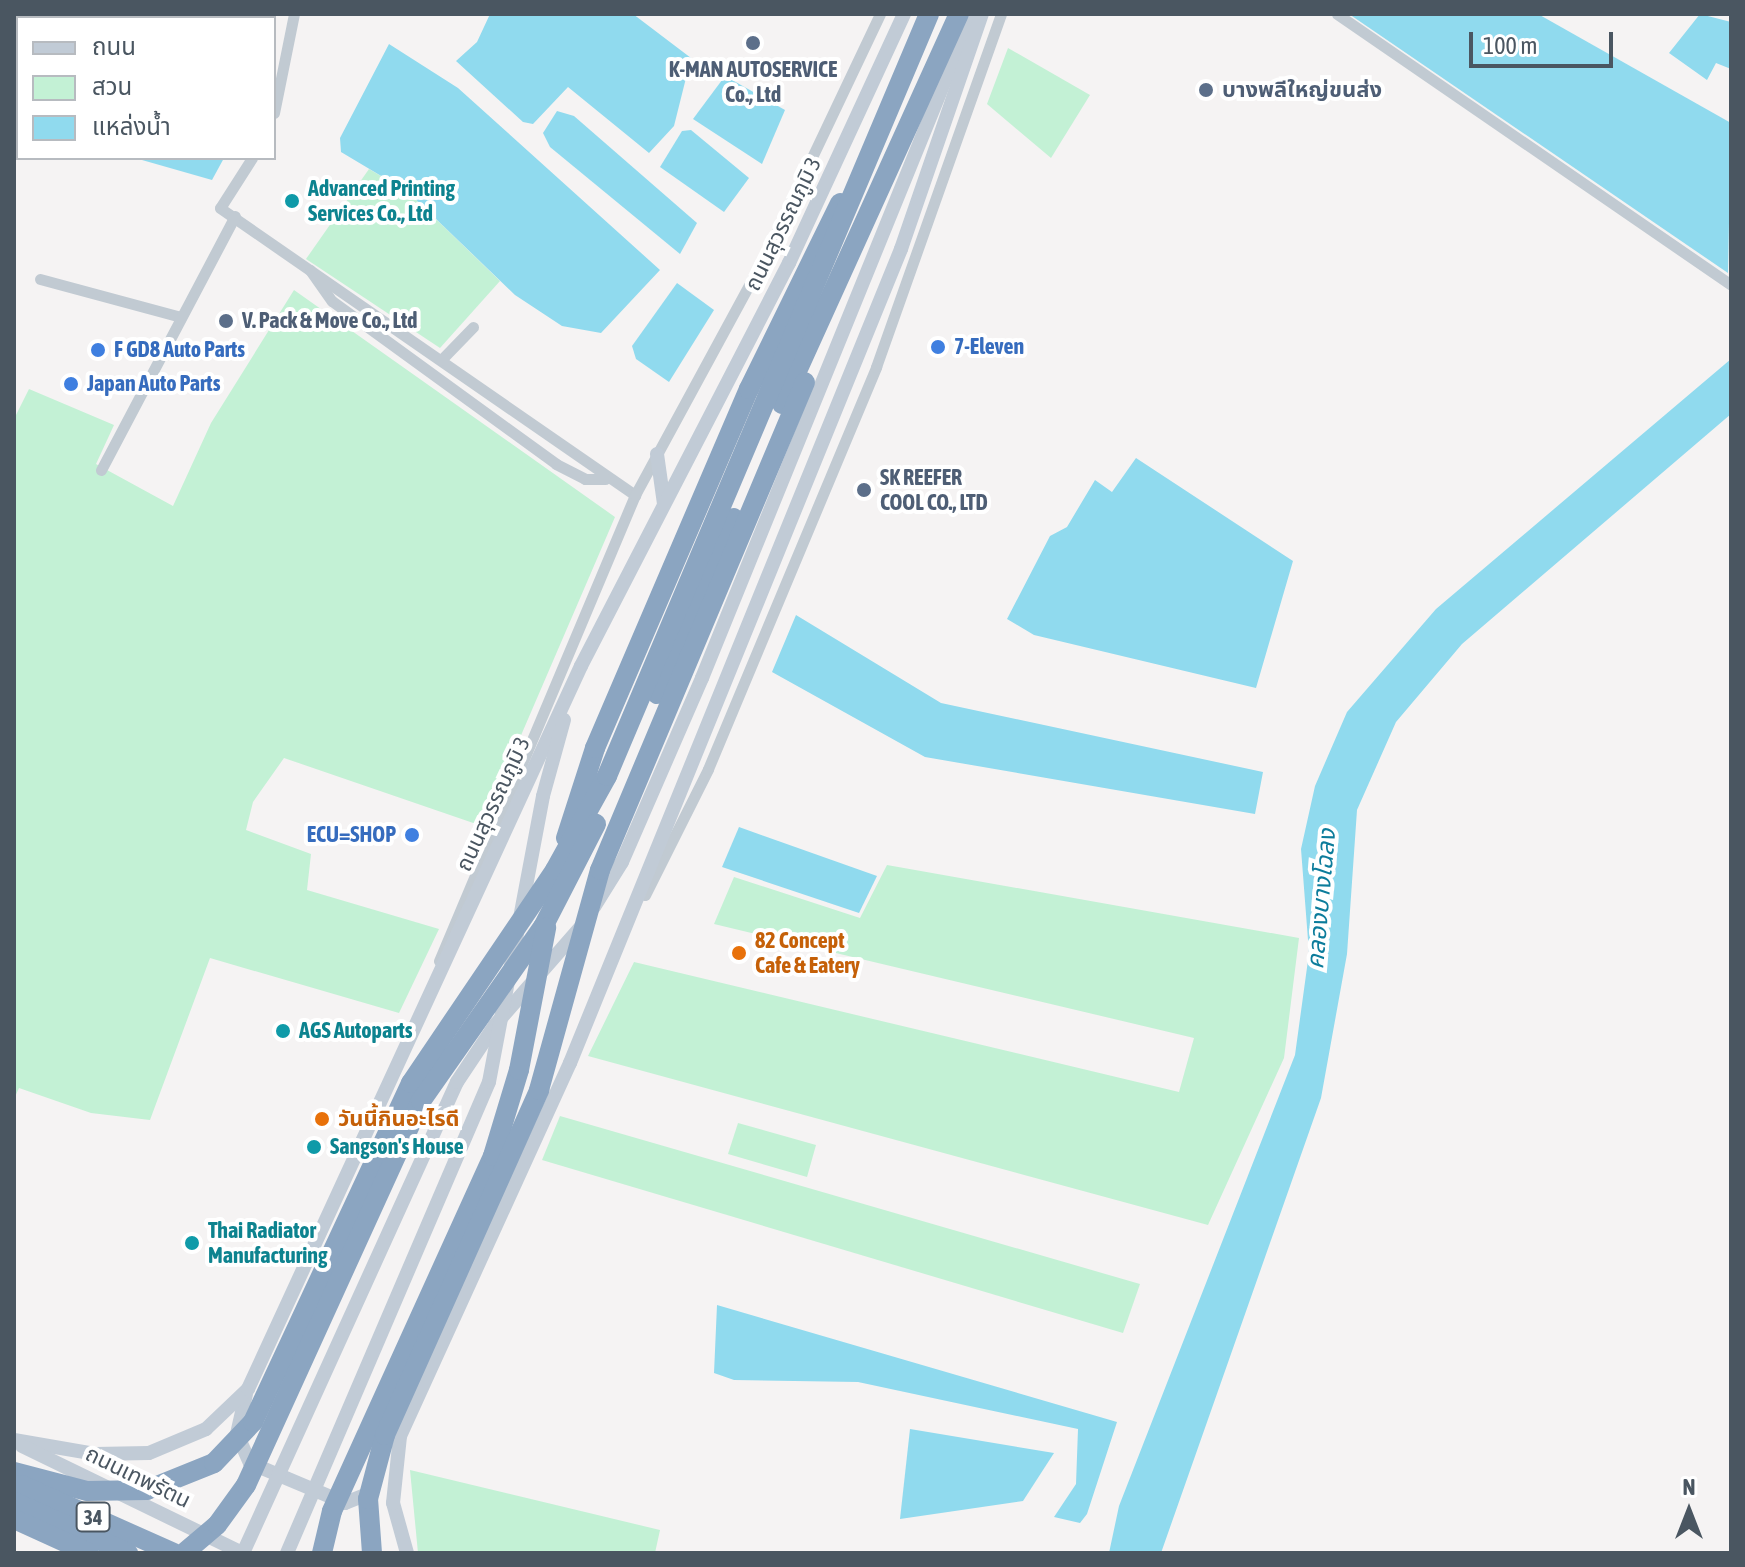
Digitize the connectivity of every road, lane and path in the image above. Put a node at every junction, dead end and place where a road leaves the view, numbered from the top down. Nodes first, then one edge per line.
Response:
1 (294, 14) edge
2 (880, 14) edge
3 (904, 14) edge
4 (929, 14) edge
5 (959, 14) edge
6 (972, 14) edge
7 (982, 14) edge
8 (1001, 14) edge
9 (1337, 14) edge
10 (276, 103) edge
11 (888, 112) junction
12 (251, 160) edge
13 (235, 216) junction
14 (310, 270) junction
15 (40, 279) dead end
16 (1731, 285) edge
17 (181, 317) junction
18 (473, 327) dead end
19 (819, 335) junction
20 (441, 360) junction
21 (657, 454) junction
22 (101, 470) dead end
23 (605, 479) junction
24 (635, 495) junction
25 (664, 504) junction
26 (581, 666) junction
27 (430, 984) junction
28 (595, 994) junction
29 (248, 1389) junction
30 (14, 1441) edge
31 (395, 1454) junction
32 (14, 1459) edge
33 (14, 1472) edge
34 (14, 1482) edge
35 (87, 1491) junction
36 (14, 1502) edge
37 (14, 1519) edge
38 (89, 1553) edge
39 (128, 1553) edge
40 (173, 1553) edge
41 (184, 1553) edge
42 (243, 1553) edge
43 (287, 1553) edge
44 (322, 1553) edge
45 (372, 1553) edge
46 (407, 1553) edge

1 - 10 street
2 - 21 street
3 - 25 main road, ถนนสุวรรณภูมิ 3
4 - 11 highway
5 - 19 highway
6 - 42 main road
7 - 28 main road
8 - 28 street
9 - 16 street
11 - 35 highway
11 - 44 highway
12 - 13 street
13 - 14 street
13 - 17 street
14 - 20 street
14 - 23 street
15 - 17 street
17 - 22 street
18 - 20 street
19 - 41 highway
19 - 45 highway
20 - 23 street
21 - 24 street
21 - 25 main road
23 - 24 street
24 - 27 street
25 - 26 main road, ถนนสุวรรณภูมิ 3
26 - 27 main road, ถนนสุวรรณภูมิ 3
26 - 43 main road
27 - 29 main road, ถนนสุวรรณภูมิ 3
28 - 31 main road
29 - 30 main road, ถนนสุวรรณภูมิ 3
29 - 31 main road
30 - 42 main road, ถนนเทพรัตน / 34
31 - 46 main road
32 - 35 highway
33 - 35 highway
34 - 40 highway, 34
36 - 39 highway
37 - 38 highway, 34

